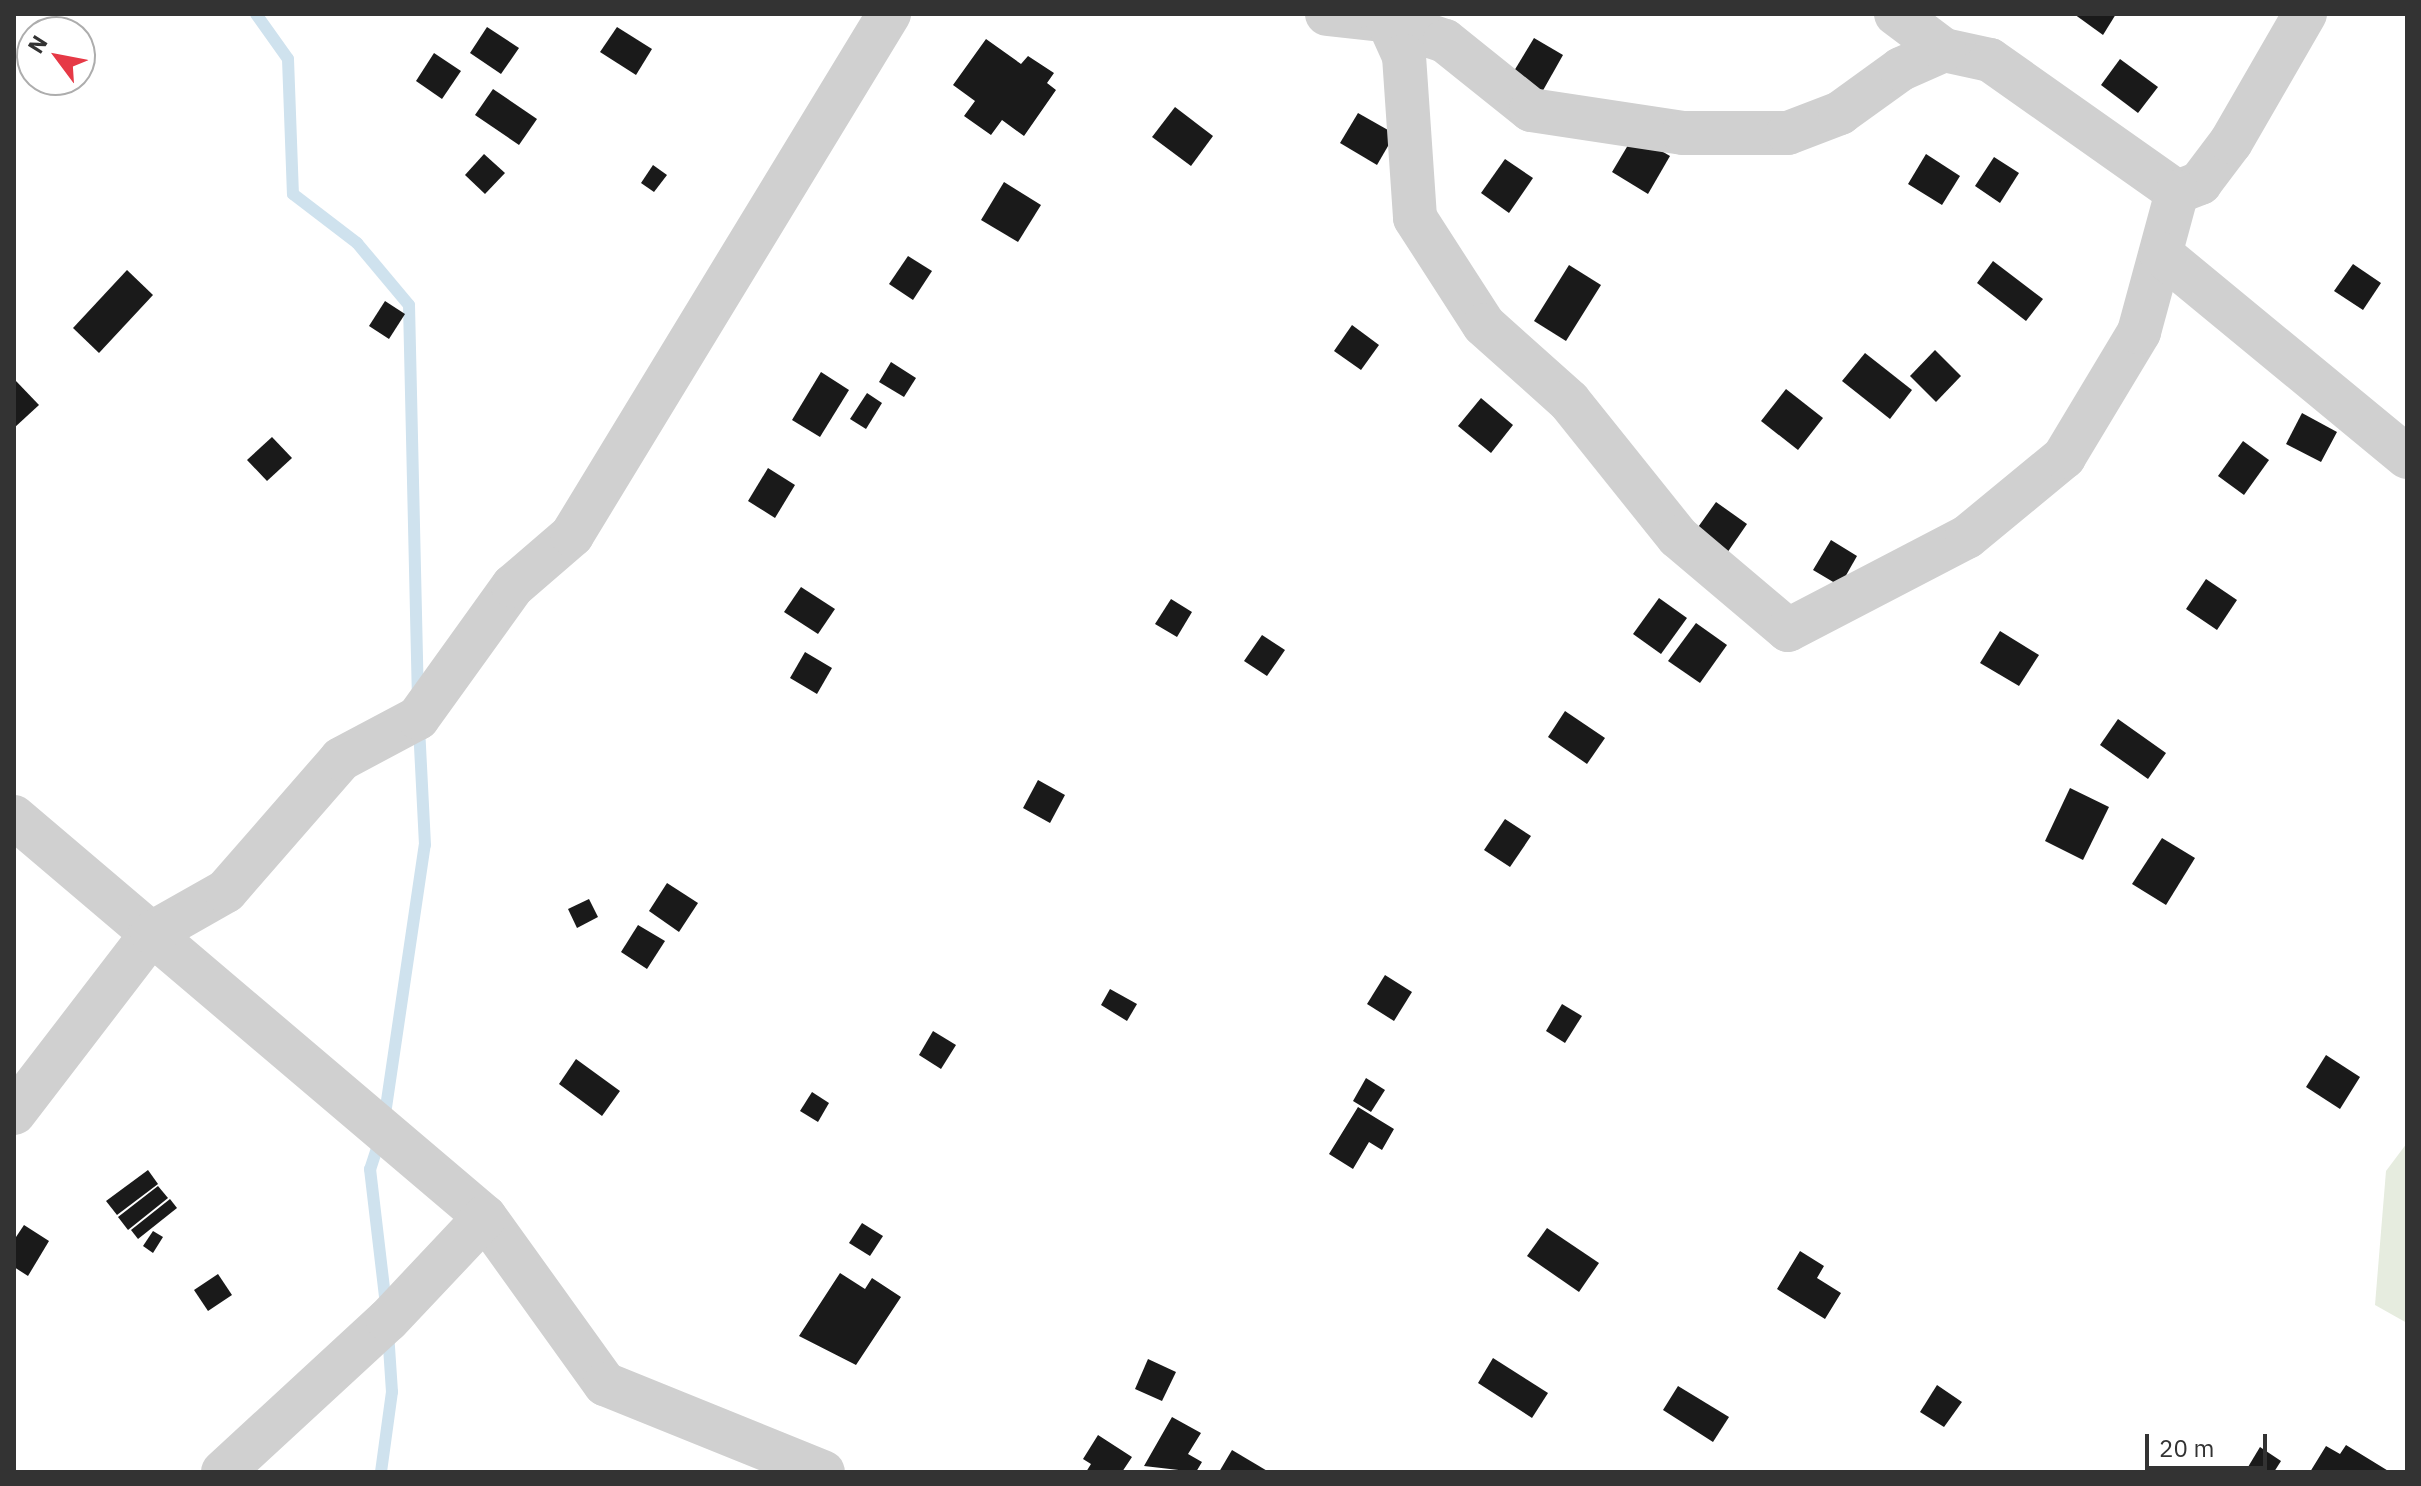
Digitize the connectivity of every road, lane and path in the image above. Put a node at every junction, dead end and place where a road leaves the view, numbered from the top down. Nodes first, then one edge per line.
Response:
1 (889, 14) edge
2 (1327, 14) edge
3 (1896, 14) edge
4 (2305, 14) edge
5 (1384, 17) edge
6 (1944, 50) junction
7 (2177, 192) junction
8 (2161, 254) junction
9 (2407, 457) edge
10 (14, 817) edge
11 (152, 933) junction
12 (14, 1113) edge
13 (485, 1217) junction
14 (223, 1472) edge
15 (823, 1472) edge

1 - 11 street
2 - 5 street
3 - 6 street
4 - 7 street
5 - 6 street
5 - 8 street
6 - 7 street
7 - 8 street
8 - 9 street
10 - 11 street
11 - 12 street
11 - 13 street
13 - 14 street
13 - 15 street

